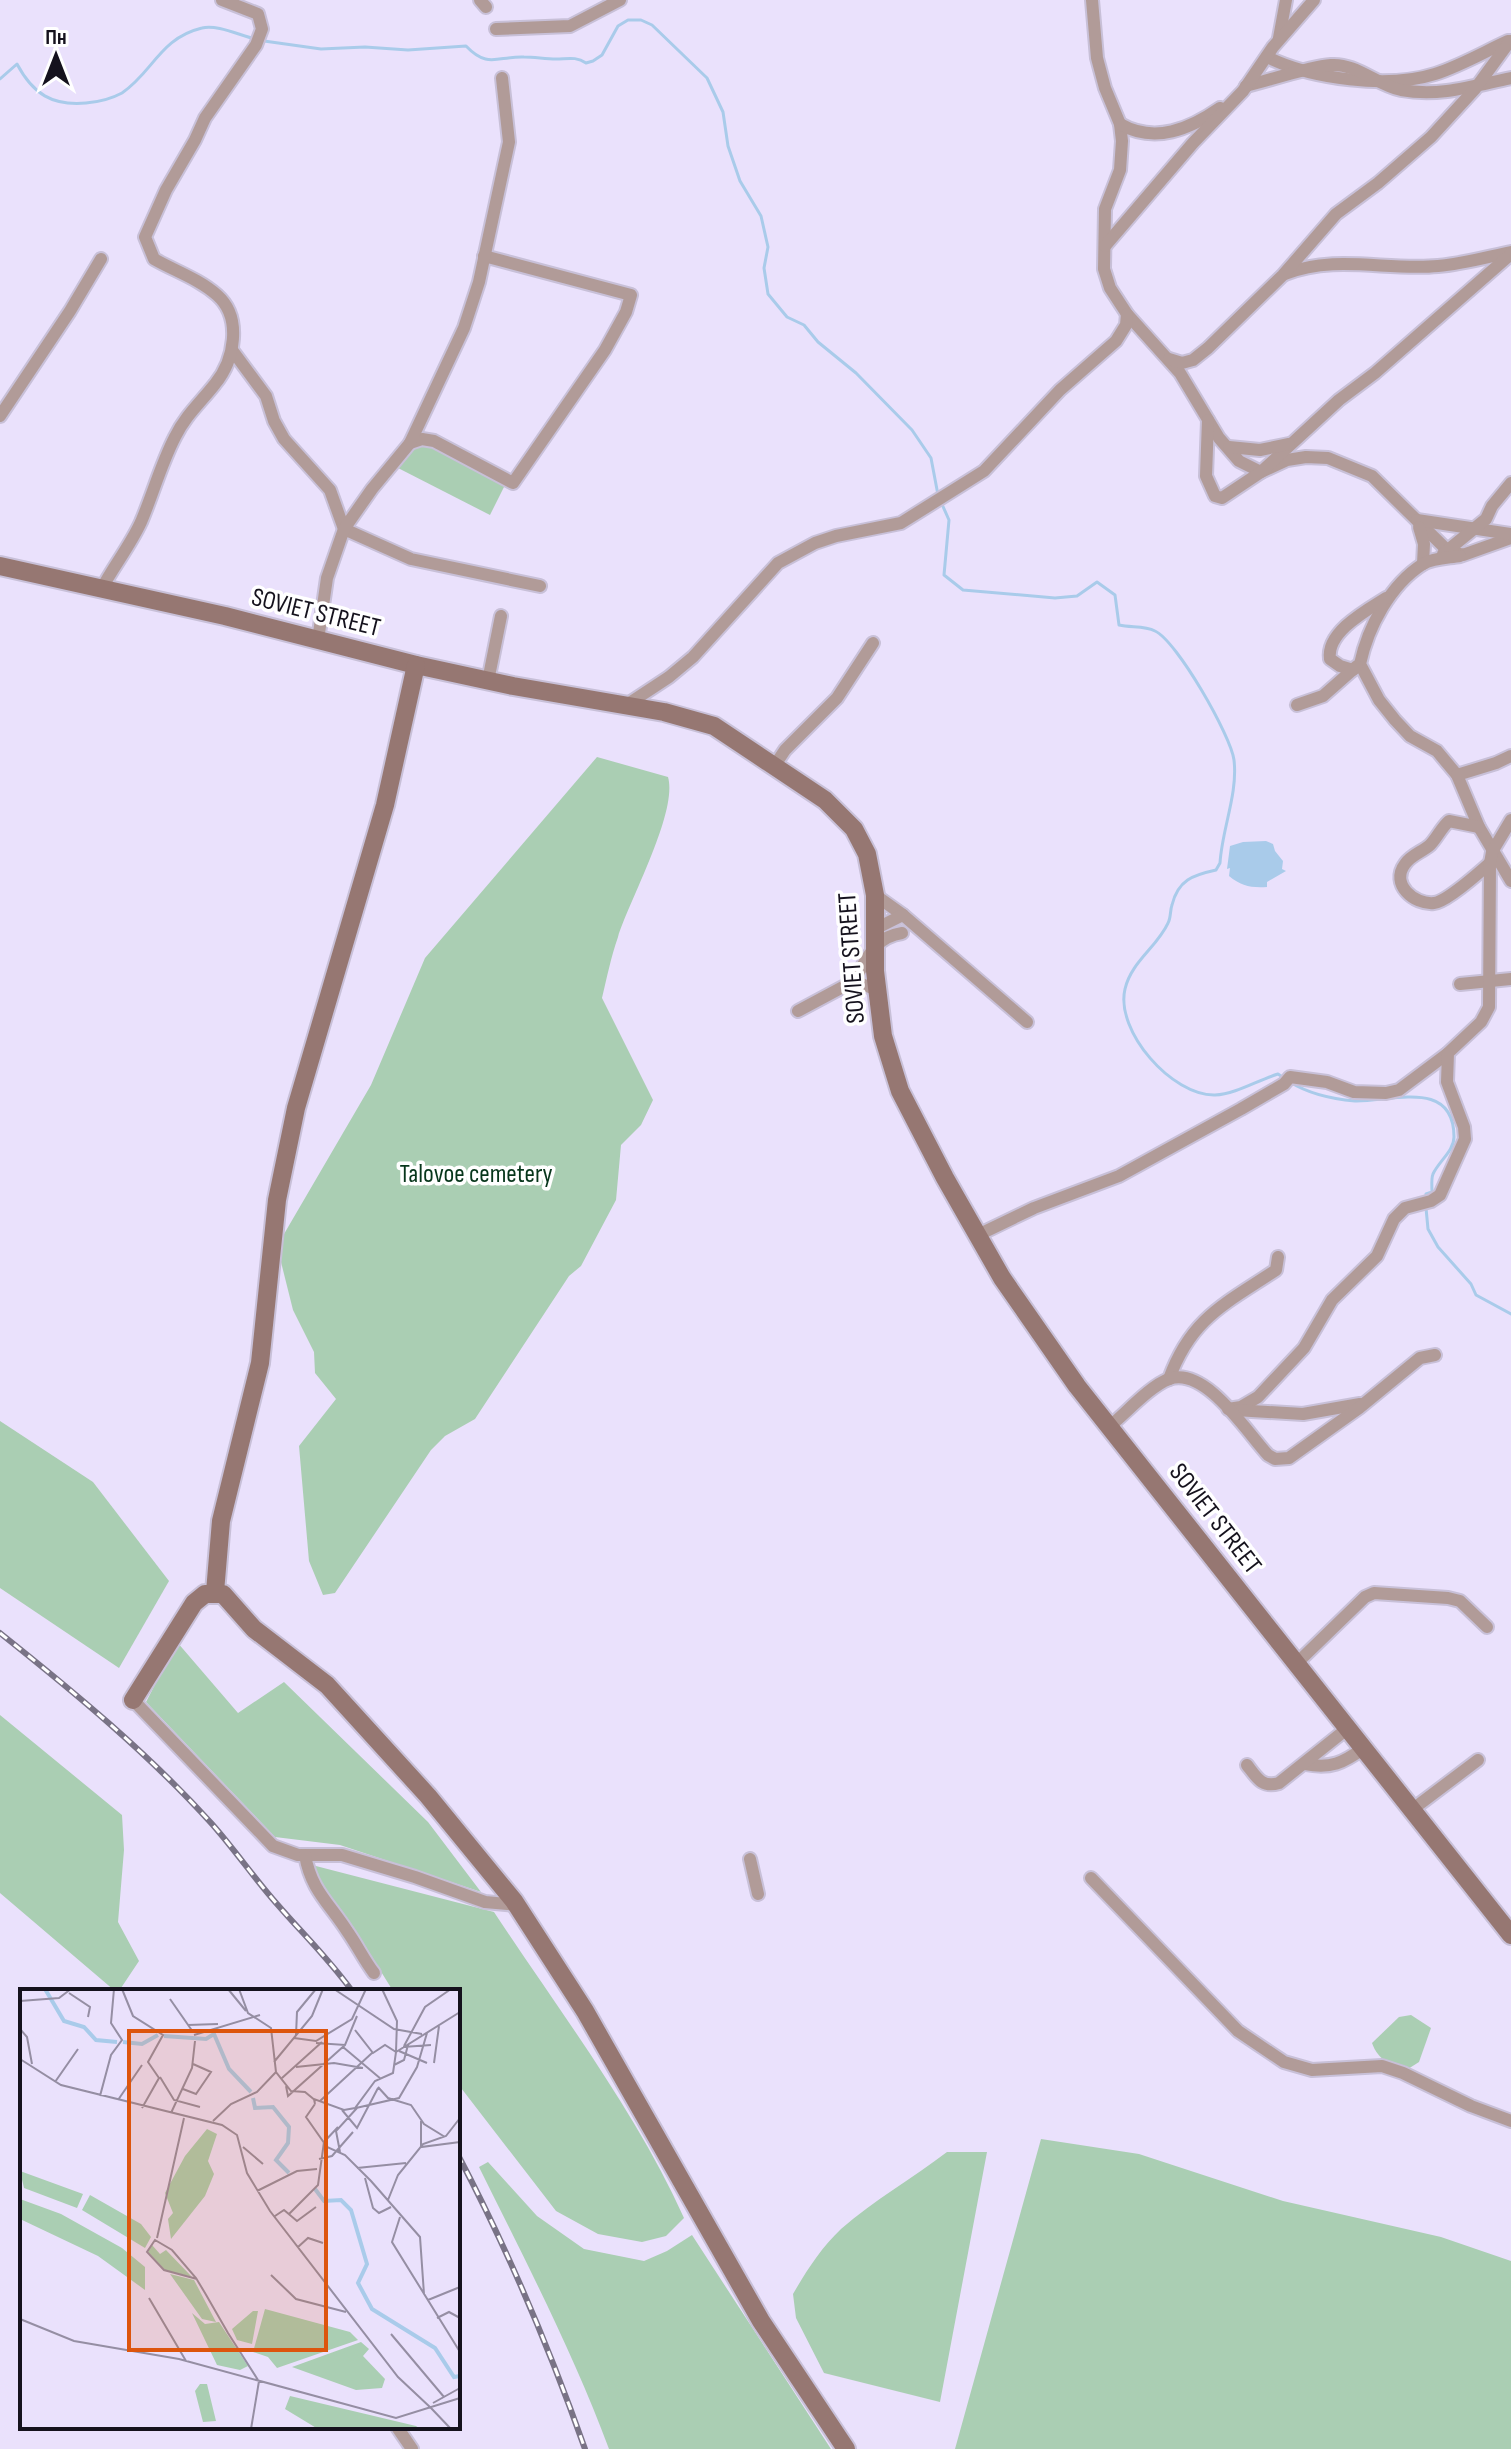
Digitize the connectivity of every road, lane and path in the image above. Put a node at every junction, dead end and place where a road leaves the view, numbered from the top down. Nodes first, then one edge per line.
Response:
1 (222, 0) edge
2 (620, 0) edge
3 (1092, 0) edge
4 (1286, 0) edge
5 (1314, 0) edge
6 (496, 29) dead end
7 (1510, 40) edge
8 (1279, 41) junction
9 (1267, 57) junction
10 (1303, 72) junction
11 (502, 78) dead end
12 (1511, 78) edge
13 (1377, 81) junction
14 (1245, 89) junction
15 (1475, 89) junction
16 (1120, 124) junction
17 (1105, 246) junction
18 (1511, 253) edge
19 (484, 256) junction
20 (101, 259) dead end
21 (1283, 275) junction
22 (1127, 314) junction
23 (1147, 336) junction
24 (1116, 341) junction
25 (1169, 359) junction
26 (235, 363) junction
27 (0, 416) edge
28 (1208, 420) junction
29 (410, 443) junction
30 (1290, 444) junction
31 (1229, 447) junction
32 (1261, 472) junction
33 (1511, 483) edge
34 (1417, 520) junction
35 (344, 529) junction
36 (1475, 531) junction
37 (1511, 536) edge
38 (1442, 554) junction
39 (1423, 564) junction
40 (0, 566) edge
41 (540, 586) dead end
42 (101, 590) junction
43 (1392, 594) junction
44 (501, 616) dead end
45 (318, 640) junction
46 (873, 643) dead end
47 (416, 665) junction
48 (1356, 667) junction
49 (488, 681) junction
50 (1297, 705) dead end
51 (625, 706) junction
52 (1511, 756) edge
53 (775, 765) junction
54 (1457, 775) junction
55 (1511, 820) edge
56 (1479, 827) junction
57 (1491, 858) junction
58 (1511, 881) edge
59 (875, 895) junction
60 (903, 915) junction
61 (902, 933) dead end
62 (875, 936) junction
63 (1511, 979) edge
64 (854, 981) junction
65 (1490, 983) junction
66 (1460, 984) dead end
67 (877, 990) junction
68 (798, 1011) dead end
69 (1027, 1022) dead end
70 (1448, 1053) junction
71 (978, 1235) junction
72 (1278, 1257) dead end
73 (1435, 1355) dead end
74 (1169, 1379) junction
75 (1366, 1403) junction
76 (1228, 1409) junction
77 (1110, 1426) junction
78 (215, 1592) junction
79 (1487, 1627) dead end
80 (1297, 1663) junction
81 (133, 1700) joint
82 (1348, 1728) junction
83 (1364, 1748) junction
84 (1478, 1760) dead end
85 (1305, 1764) junction
86 (1247, 1765) dead end
87 (1413, 1809) junction
88 (305, 1855) junction
89 (750, 1859) dead end
90 (1091, 1878) dead end
91 (758, 1894) dead end
92 (517, 1905) junction
93 (1511, 1935) edge
94 (374, 1973) dead end
95 (1511, 2121) edge
96 (398, 2429) edge
97 (412, 2449) edge
98 (846, 2449) edge

1 - 26 street
2 - 6 street
3 - 16 street
4 - 8 street
5 - 8 street
7 - 13 street
7 - 15 street
8 - 9 street
9 - 10 street
9 - 14 street
10 - 13 street
10 - 14 street
11 - 19 street
12 - 15 street
13 - 15 street
14 - 16 street
14 - 17 street
15 - 21 street
16 - 17 street
17 - 22 street
18 - 21 street
18 - 30 street
19 - 29 street
19 - 29 street
20 - 27 street
21 - 25 street
22 - 23 street
22 - 24 street
23 - 24 street
23 - 25 street
24 - 51 street
25 - 28 street
26 - 35 street
26 - 42 street
28 - 31 street
28 - 32 street
29 - 35 street
30 - 31 street
30 - 32 street
31 - 32 street
32 - 34 street
33 - 36 street
34 - 36 street
34 - 38 street
34 - 39 street
35 - 41 street
35 - 45 street
36 - 37 street
36 - 38 street
37 - 38 street
38 - 39 street
39 - 43 street
40 - 42 main road, SOVIET STREET
42 - 45 main road, SOVIET STREET
43 - 48 street
43 - 48 street
44 - 49 street
45 - 47 main road, SOVIET STREET
46 - 53 street
47 - 49 main road, SOVIET STREET
47 - 78 main road
48 - 50 street
48 - 54 street
49 - 51 main road, SOVIET STREET
51 - 53 main road, SOVIET STREET
52 - 54 street
53 - 59 main road, SOVIET STREET
54 - 56 street
55 - 57 street
56 - 57 street
56 - 57 street
57 - 58 street
57 - 65 street
59 - 60 street
59 - 62 main road, SOVIET STREET
60 - 62 street
60 - 69 street
61 - 62 street
62 - 64 street
62 - 67 main road, SOVIET STREET
63 - 65 street
64 - 67 street
64 - 68 street
65 - 66 street
65 - 70 street
67 - 71 main road, SOVIET STREET
70 - 71 street
70 - 76 street
71 - 77 main road, SOVIET STREET
72 - 74 street
73 - 75 street
74 - 76 street
74 - 77 street
75 - 76 street
75 - 76 street
77 - 80 main road, SOVIET STREET
78 - 81 main road
78 - 92 main road
79 - 80 street
80 - 82 main road, SOVIET STREET
81 - 88 street
82 - 83 main road, SOVIET STREET
82 - 85 street
83 - 85 street
83 - 87 main road, SOVIET STREET
84 - 87 street
85 - 86 street
87 - 93 main road, SOVIET STREET
88 - 92 street
88 - 94 street
89 - 91 street
90 - 95 street
92 - 98 main road
96 - 97 street

